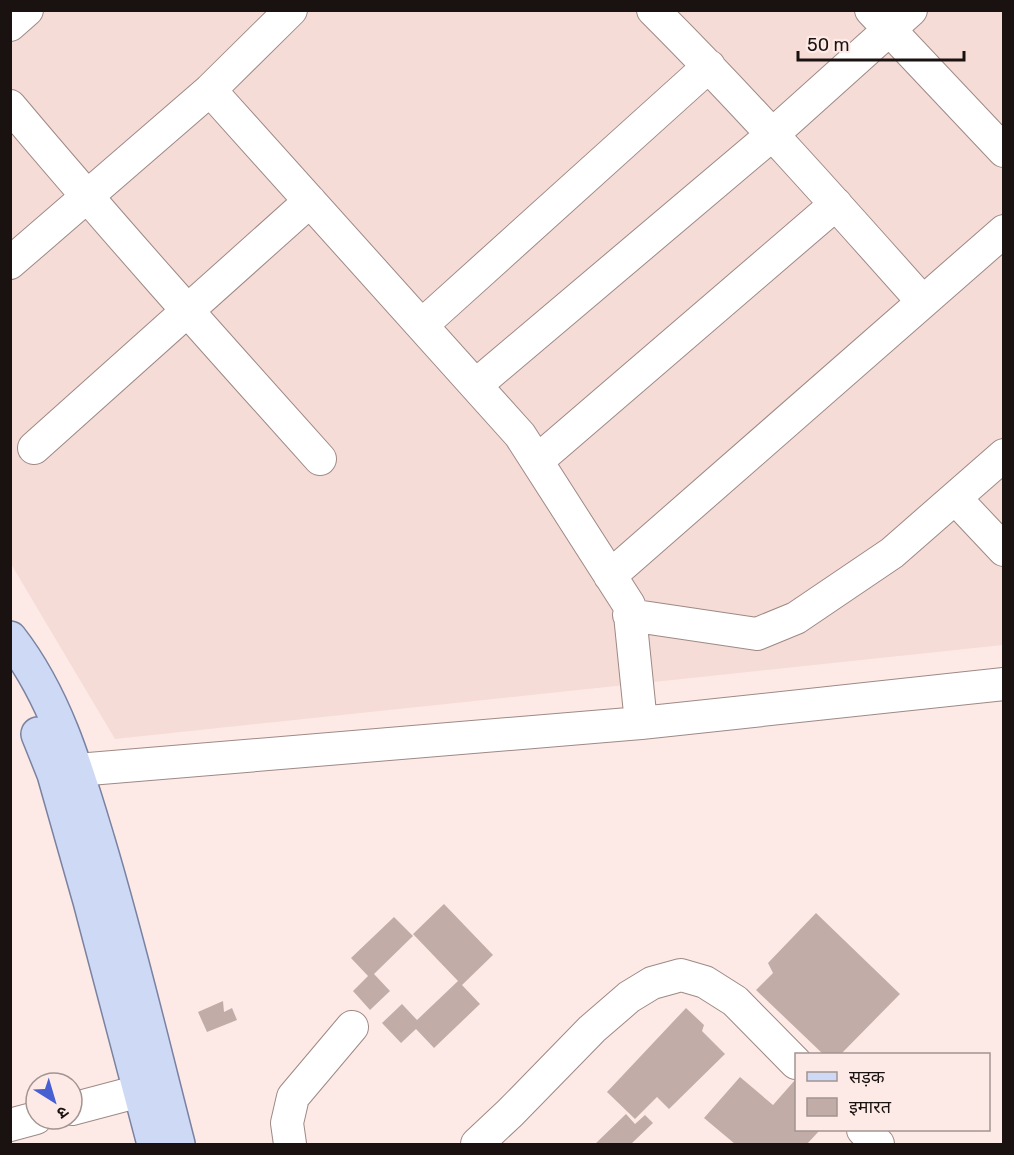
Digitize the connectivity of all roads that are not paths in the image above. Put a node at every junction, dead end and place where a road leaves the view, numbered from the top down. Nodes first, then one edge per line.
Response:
1 (27, 10) edge
2 (291, 10) edge
3 (653, 10) edge
4 (890, 17) edge
5 (10, 25) edge
6 (709, 66) junction
7 (210, 90) junction
8 (10, 106) edge
9 (773, 134) junction
10 (1004, 151) edge
11 (87, 197) junction
12 (310, 201) junction
13 (836, 204) junction
14 (1004, 231) edge
15 (13, 255) edge
16 (923, 302) junction
17 (187, 311) junction
18 (422, 325) junction
19 (476, 385) junction
20 (34, 448) dead end
21 (1004, 455) edge
22 (320, 459) dead end
23 (537, 461) junction
24 (955, 498) junction
25 (1004, 550) edge
26 (610, 576) junction
27 (629, 615) junction
28 (10, 638) edge
29 (10, 677) edge
30 (1004, 684) edge
31 (641, 723) junction
32 (65, 772) junction
33 (352, 1027) dead end
34 (795, 1061) edge
35 (140, 1091) junction
36 (84, 1106) edge
37 (864, 1131) edge
38 (154, 1144) edge
39 (178, 1144) edge
40 (290, 1144) edge
41 (477, 1144) edge
42 (878, 1144) edge

1 - 5 street
2 - 7 street
3 - 6 street
4 - 9 street
4 - 10 street
6 - 9 street
6 - 18 street
7 - 11 street
7 - 12 street
8 - 11 street
9 - 13 street
9 - 19 street
11 - 15 street
11 - 17 street
12 - 17 street
12 - 18 street
13 - 16 street
13 - 23 street
14 - 16 street
16 - 26 street
17 - 20 street
17 - 22 street
18 - 19 street
19 - 23 street
21 - 24 street
23 - 26 street
24 - 25 street
24 - 27 street
26 - 27 street
27 - 31 street
28 - 32 main road
29 - 32 main road
30 - 31 street
31 - 32 street
32 - 35 main road
32 - 39 main road
33 - 40 street
34 - 41 street
35 - 36 street
35 - 38 main road
37 - 42 street

